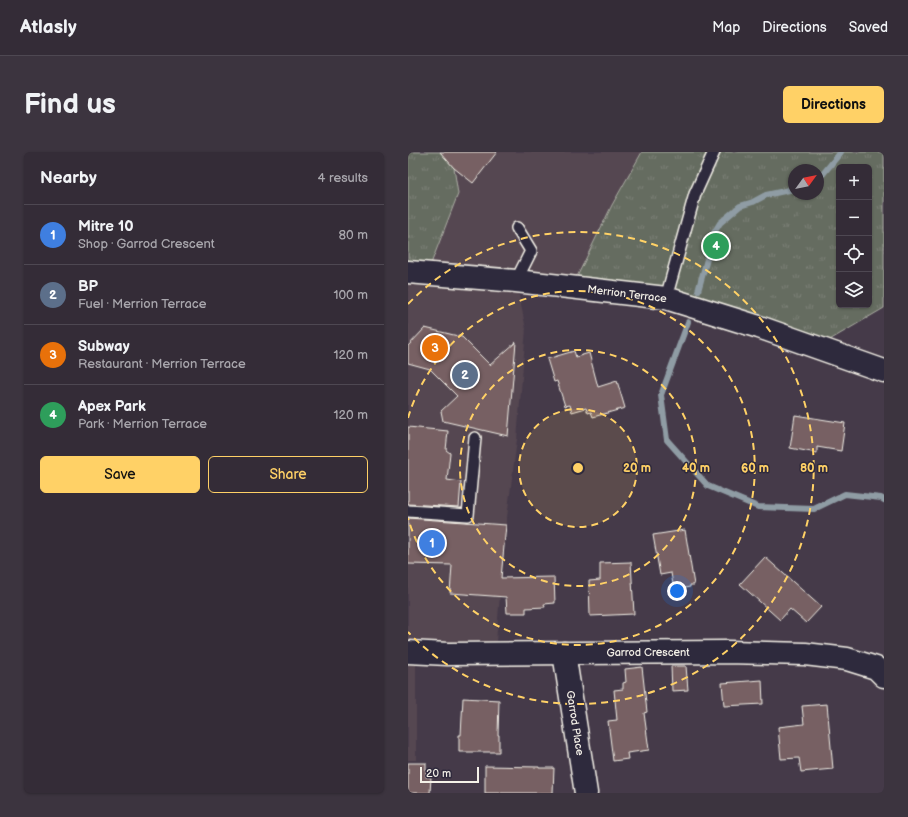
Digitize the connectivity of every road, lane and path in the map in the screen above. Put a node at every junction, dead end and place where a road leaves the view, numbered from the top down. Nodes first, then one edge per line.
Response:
1 (714, 152) edge
2 (517, 228) dead end
3 (408, 272) edge
4 (516, 281) junction
5 (666, 298) junction
6 (884, 371) edge
7 (475, 438) dead end
8 (408, 511) edge
9 (408, 652) edge
10 (564, 653) junction
11 (884, 676) edge
12 (586, 793) edge

1 - 5 lane
2 - 4 lane
3 - 4 street, Merrion Terrace
4 - 5 street, Merrion Terrace
5 - 6 street, Merrion Terrace
7 - 8 lane
9 - 10 street, Garrod Crescent
10 - 11 street, Garrod Crescent
10 - 12 street, Garrod Place

